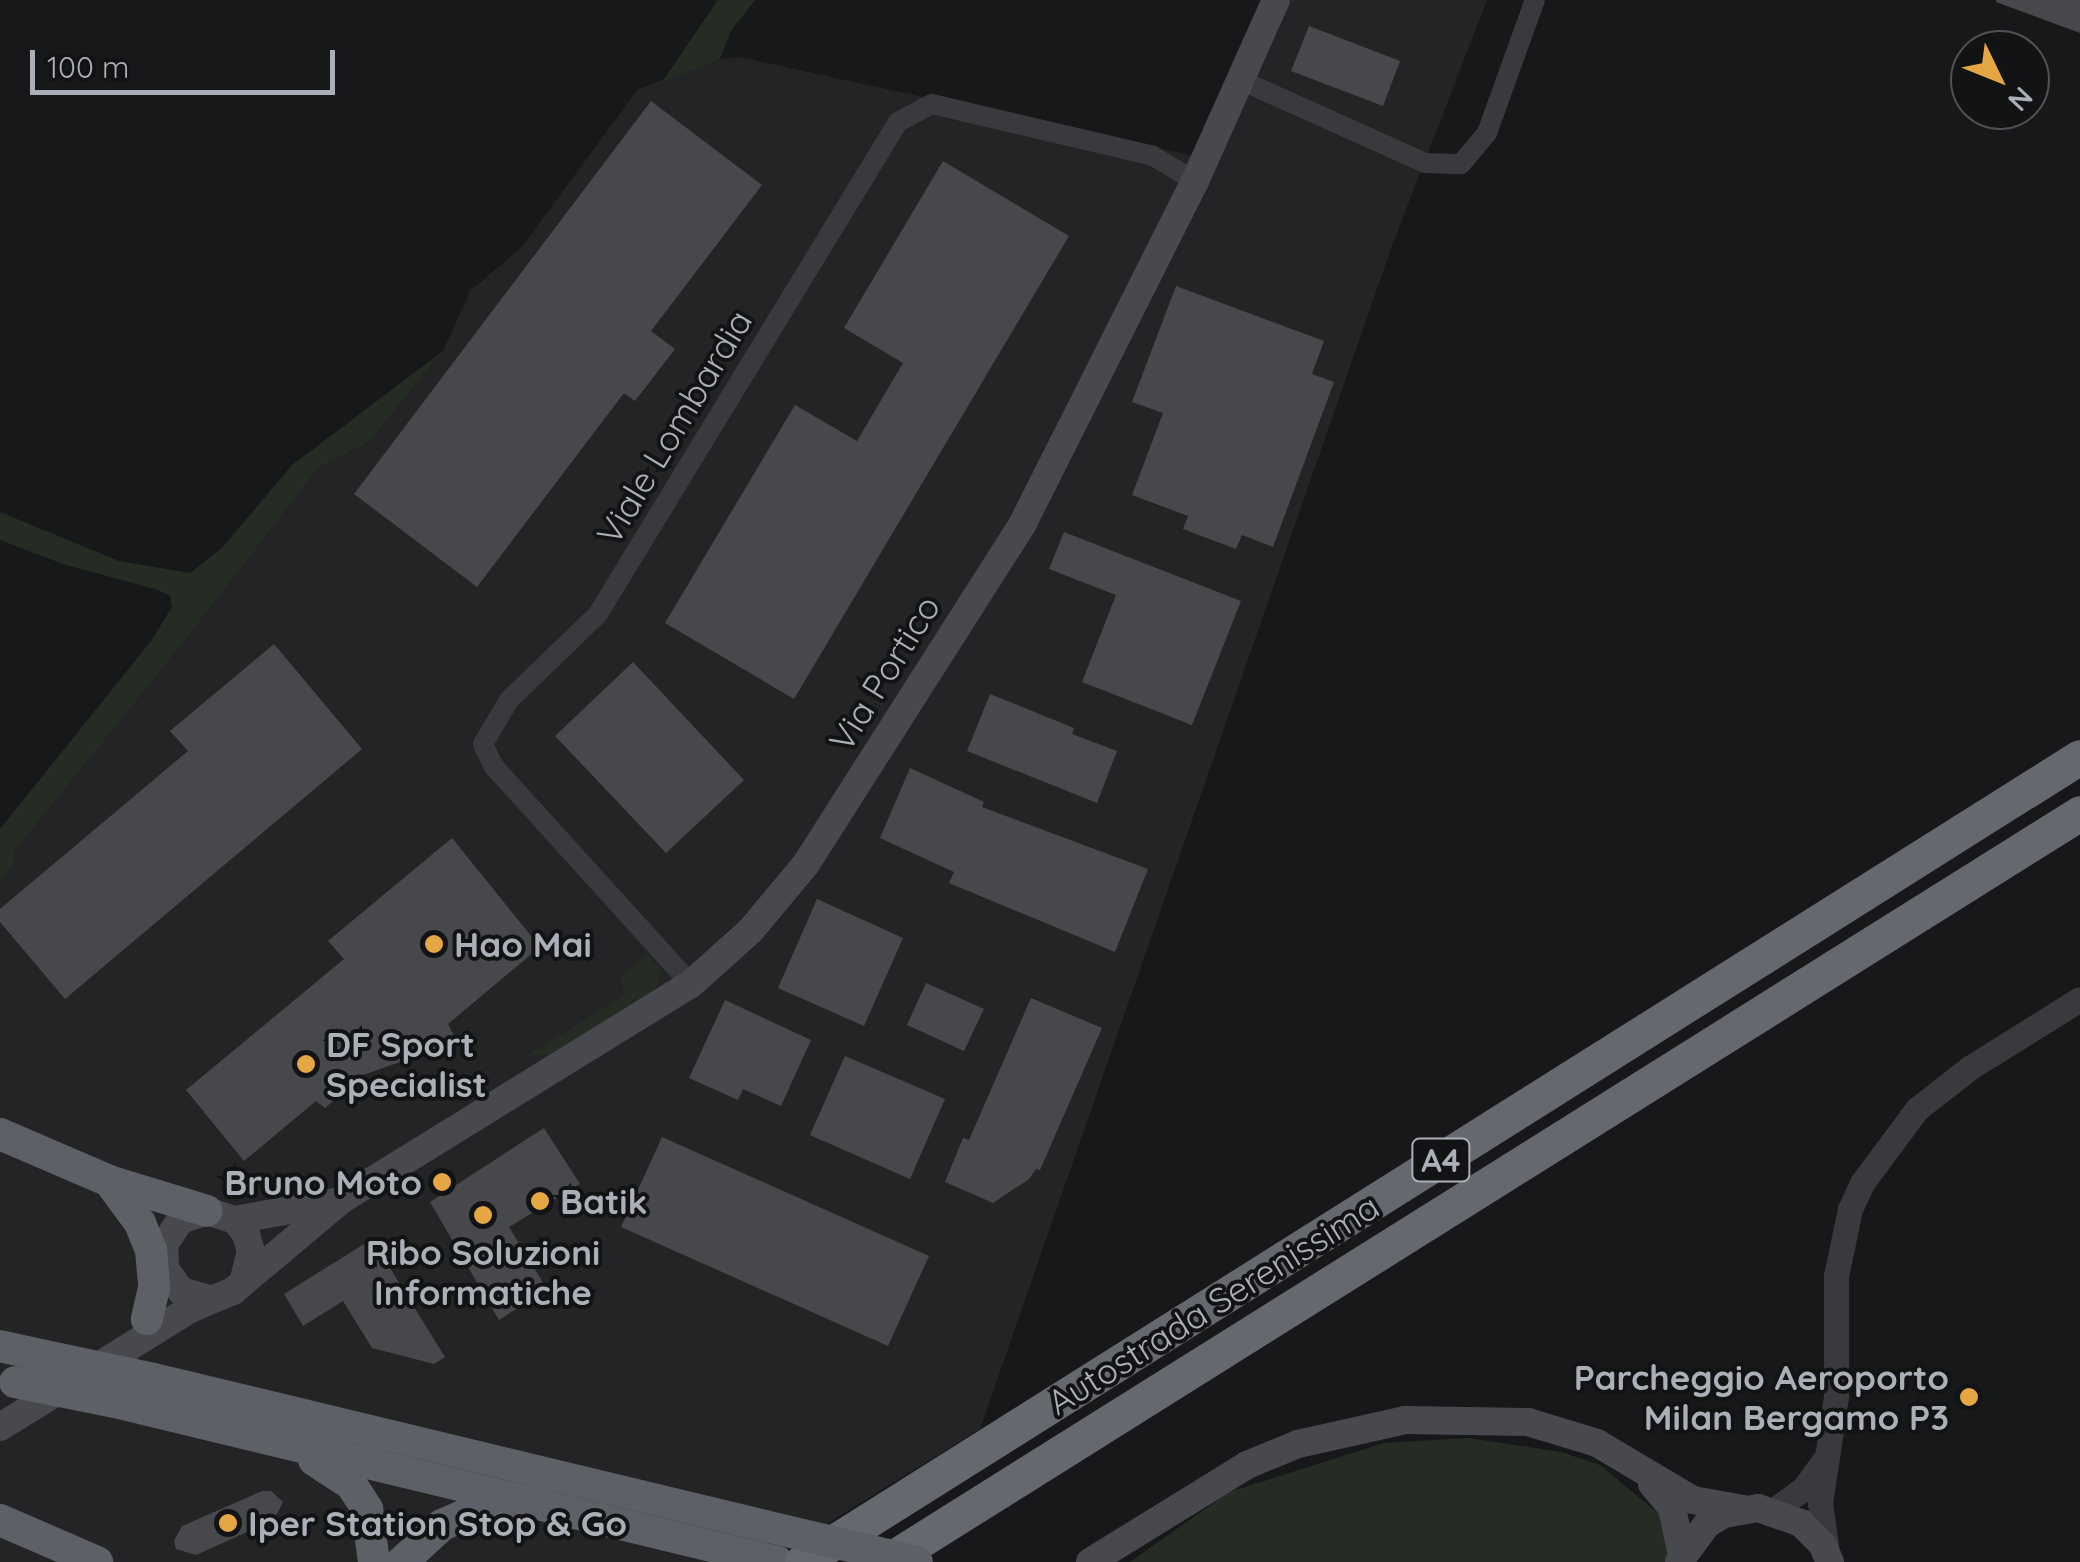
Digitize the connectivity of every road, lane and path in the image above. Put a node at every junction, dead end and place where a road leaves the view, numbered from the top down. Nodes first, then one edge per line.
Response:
1 (1276, 0) edge
2 (1535, 0) edge
3 (1239, 90) junction
4 (1196, 181) junction
5 (2080, 757) edge
6 (2080, 813) edge
7 (691, 984) junction
8 (2080, 999) edge
9 (0, 1134) edge
10 (108, 1181) junction
11 (341, 1200) junction
12 (221, 1216) junction
13 (164, 1245) junction
14 (170, 1279) junction
15 (244, 1280) junction
16 (209, 1299) junction
17 (148, 1319) junction
18 (0, 1346) edge
19 (8, 1380) edge
20 (0, 1412) edge
21 (0, 1428) edge
22 (294, 1446) junction
23 (1826, 1456) junction
24 (1645, 1475) junction
25 (526, 1503) junction
26 (1743, 1509) junction
27 (1774, 1510) junction
28 (0, 1520) edge
29 (0, 1547) edge
30 (46, 1552) edge
31 (1680, 1558) edge
32 (94, 1560) edge
33 (1829, 1560) edge
34 (374, 1562) edge
35 (402, 1562) edge
36 (778, 1562) edge
37 (802, 1562) edge
38 (886, 1562) edge
39 (917, 1562) edge
40 (1090, 1562) edge

1 - 3 main road, Via Portico
2 - 3 street
3 - 4 main road, Via Portico
4 - 7 main road, Via Portico
4 - 7 street, Viale Lombardia
5 - 37 highway, Autostrada Serenissima / A4
6 - 38 highway, Autostrada Serenissima / A4
7 - 11 main road, Via Portico
8 - 23 street
9 - 10 highway
10 - 12 highway
10 - 13 highway
10 - 17 highway
11 - 12 main road, Via Portico
11 - 15 main road, Via Portico
12 - 13 main road, Via Portico
12 - 15 main road
13 - 14 main road
14 - 16 main road
14 - 17 main road
15 - 16 main road, Via Portico
16 - 21 main road, Via Portico
17 - 20 main road
18 - 39 highway, bridge
19 - 22 highway, bridge
22 - 25 highway
22 - 34 highway
23 - 27 street
23 - 33 street
24 - 26 main road
24 - 31 main road
24 - 40 main road
25 - 35 highway
25 - 36 highway
26 - 27 main road
26 - 31 main road
27 - 33 main road
28 - 30 highway
29 - 30 highway
30 - 32 highway

